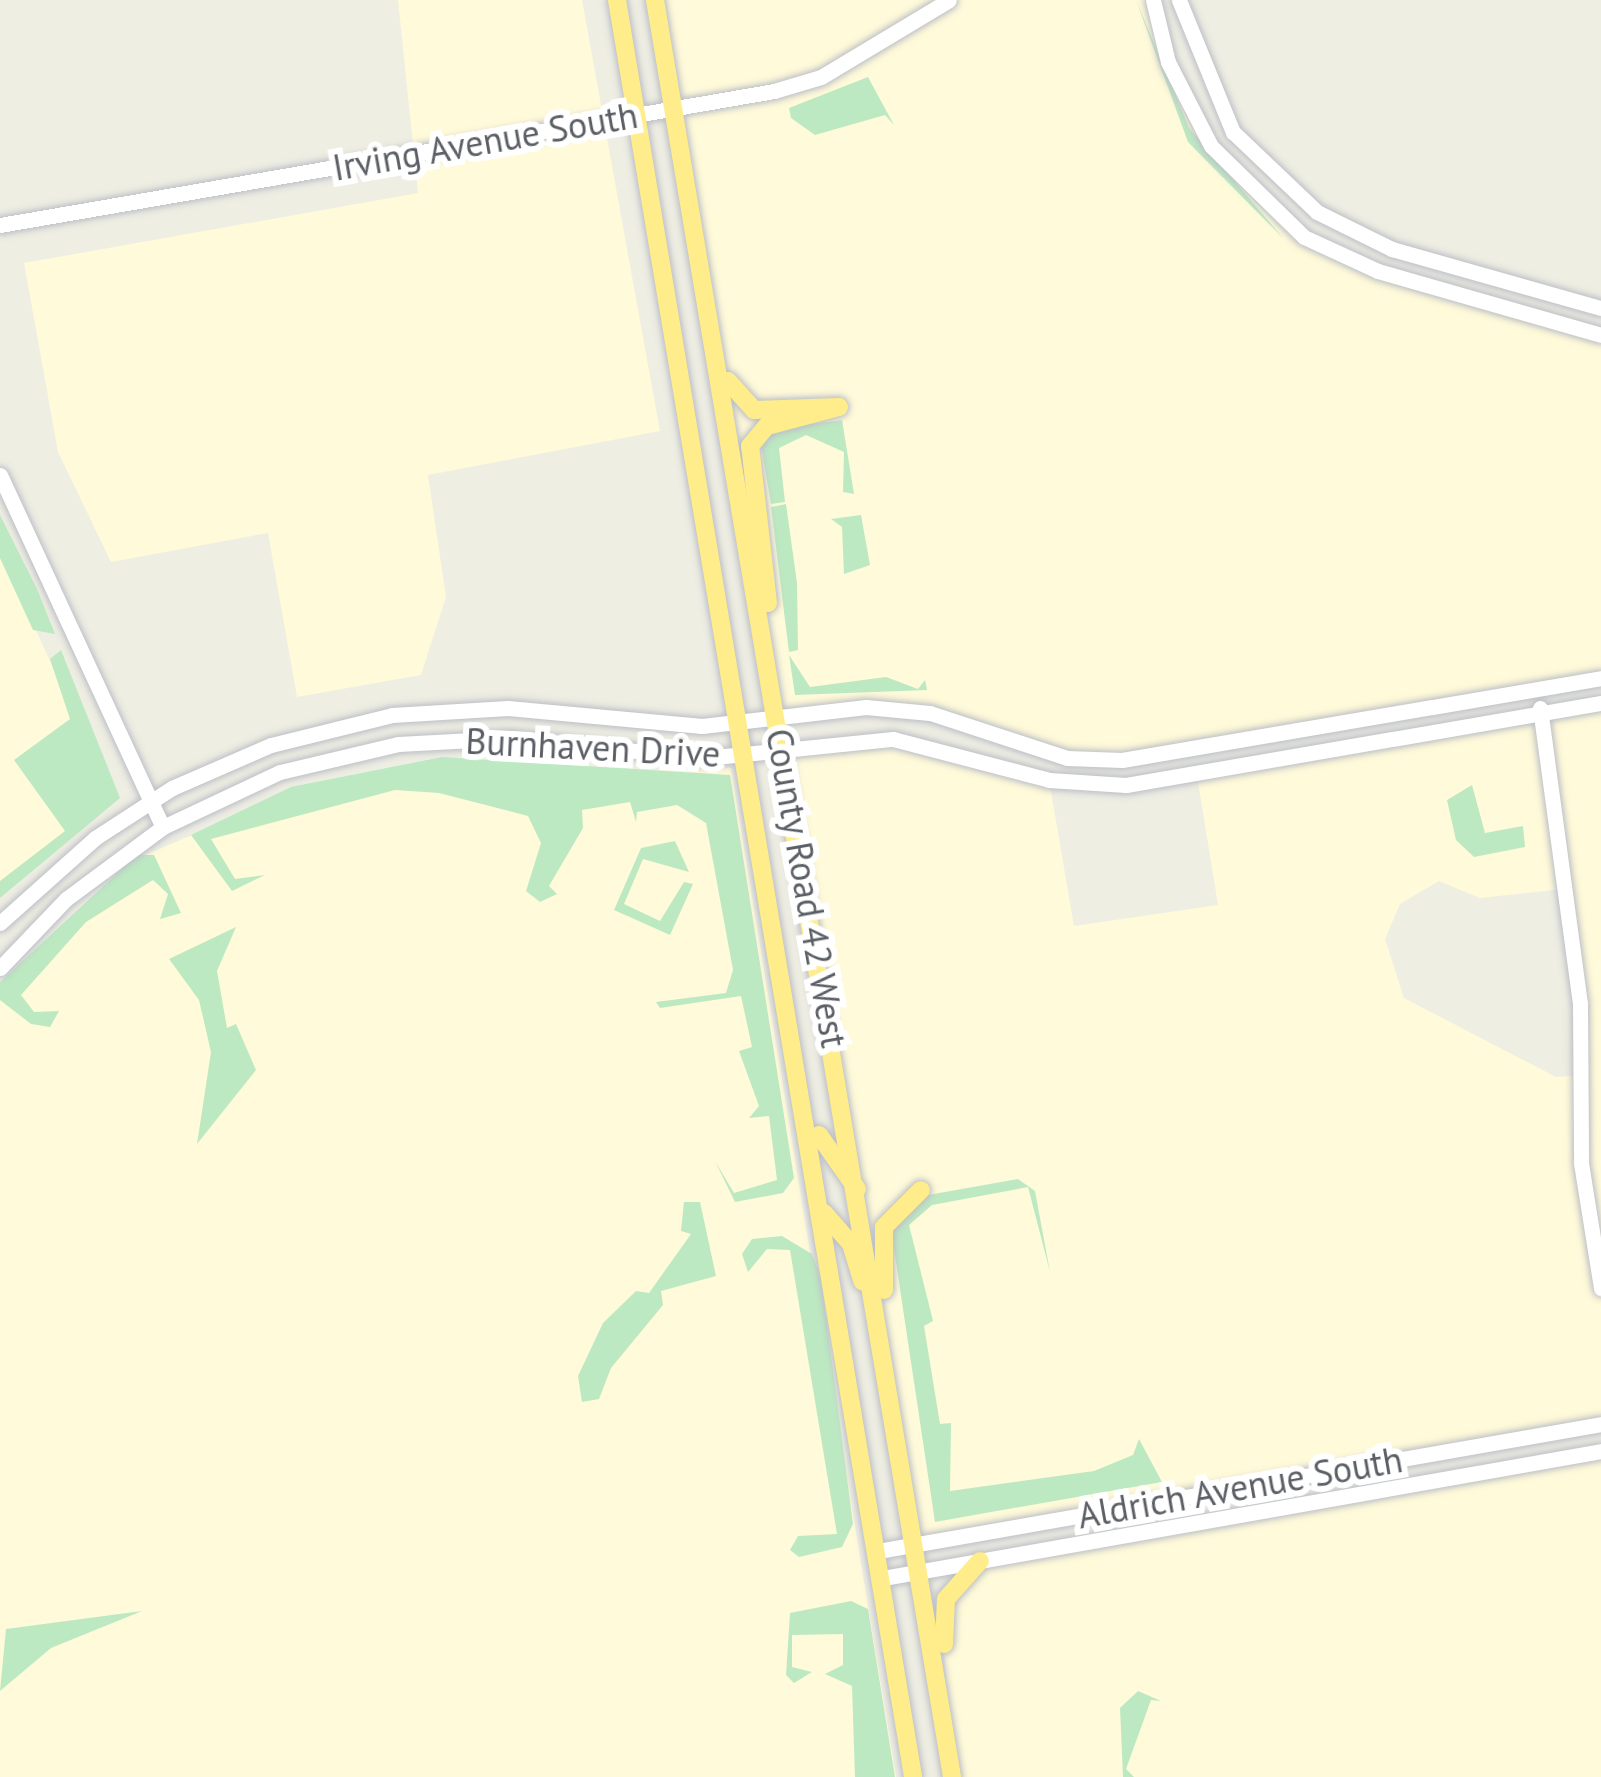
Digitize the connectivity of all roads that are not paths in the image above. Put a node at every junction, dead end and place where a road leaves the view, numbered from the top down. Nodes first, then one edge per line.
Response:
1 (616, 0) edge
2 (655, 0) edge
3 (949, 0) edge
4 (1153, 0) edge
5 (1179, 0) edge
6 (677, 109) junction
7 (640, 116) junction
8 (0, 225) edge
9 (1601, 308) edge
10 (1601, 335) edge
11 (721, 368) junction
12 (0, 476) edge
13 (767, 656) junction
14 (1601, 677) edge
15 (1538, 689) junction
16 (1601, 704) edge
17 (1540, 714) junction
18 (778, 717) junction
19 (740, 723) junction
20 (783, 747) junction
21 (746, 755) junction
22 (148, 801) junction
23 (163, 826) junction
24 (0, 923) edge
25 (0, 968) edge
26 (795, 1050) junction
27 (857, 1189) junction
28 (921, 1190) dead end
29 (822, 1211) junction
30 (1601, 1288) edge
31 (886, 1360) junction
32 (1601, 1424) edge
33 (1601, 1451) edge
34 (917, 1544) junction
35 (878, 1551) junction
36 (980, 1561) junction
37 (921, 1571) junction
38 (883, 1578) junction
39 (952, 1776) edge
40 (913, 1777) edge

1 - 7 highway, County Road 42 West
2 - 6 highway, County Road 42 West
3 - 6 street, Irving Avenue South
4 - 10 street
5 - 9 street
6 - 7 street, Irving Avenue South
6 - 11 highway, County Road 42 West
7 - 8 street, Irving Avenue South
7 - 19 highway, County Road 42 West
11 - 13 highway, County Road 42 West
11 - 13 highway
12 - 22 street
13 - 18 highway, County Road 42 West
14 - 15 street, Burnhaven Drive
15 - 17 street
15 - 18 street, Burnhaven Drive
16 - 17 street, Burnhaven Drive
17 - 20 street, Burnhaven Drive
17 - 30 street
18 - 19 street, Burnhaven Drive
18 - 20 highway, County Road 42 West
19 - 21 highway, County Road 42 West
19 - 22 street, Burnhaven Drive
20 - 21 street, Burnhaven Drive
20 - 27 highway, County Road 42 West
21 - 23 street, Burnhaven Drive
21 - 26 highway, County Road 42 West
22 - 23 street
22 - 24 street, Burnhaven Drive
23 - 25 street, Burnhaven Drive
26 - 27 highway
26 - 29 highway, County Road 42 West
27 - 31 highway, County Road 42 West
28 - 31 highway
29 - 31 highway
29 - 35 highway, County Road 42 West
31 - 34 highway, County Road 42 West
32 - 34 street, Aldrich Avenue South
33 - 36 street, Aldrich Avenue South
34 - 35 street, Aldrich Avenue South
34 - 37 highway, County Road 42 West
35 - 38 highway, County Road 42 West
36 - 37 street, Aldrich Avenue South
36 - 39 highway
37 - 38 street, Aldrich Avenue South
37 - 39 highway, County Road 42 West
38 - 40 highway, County Road 42 West

